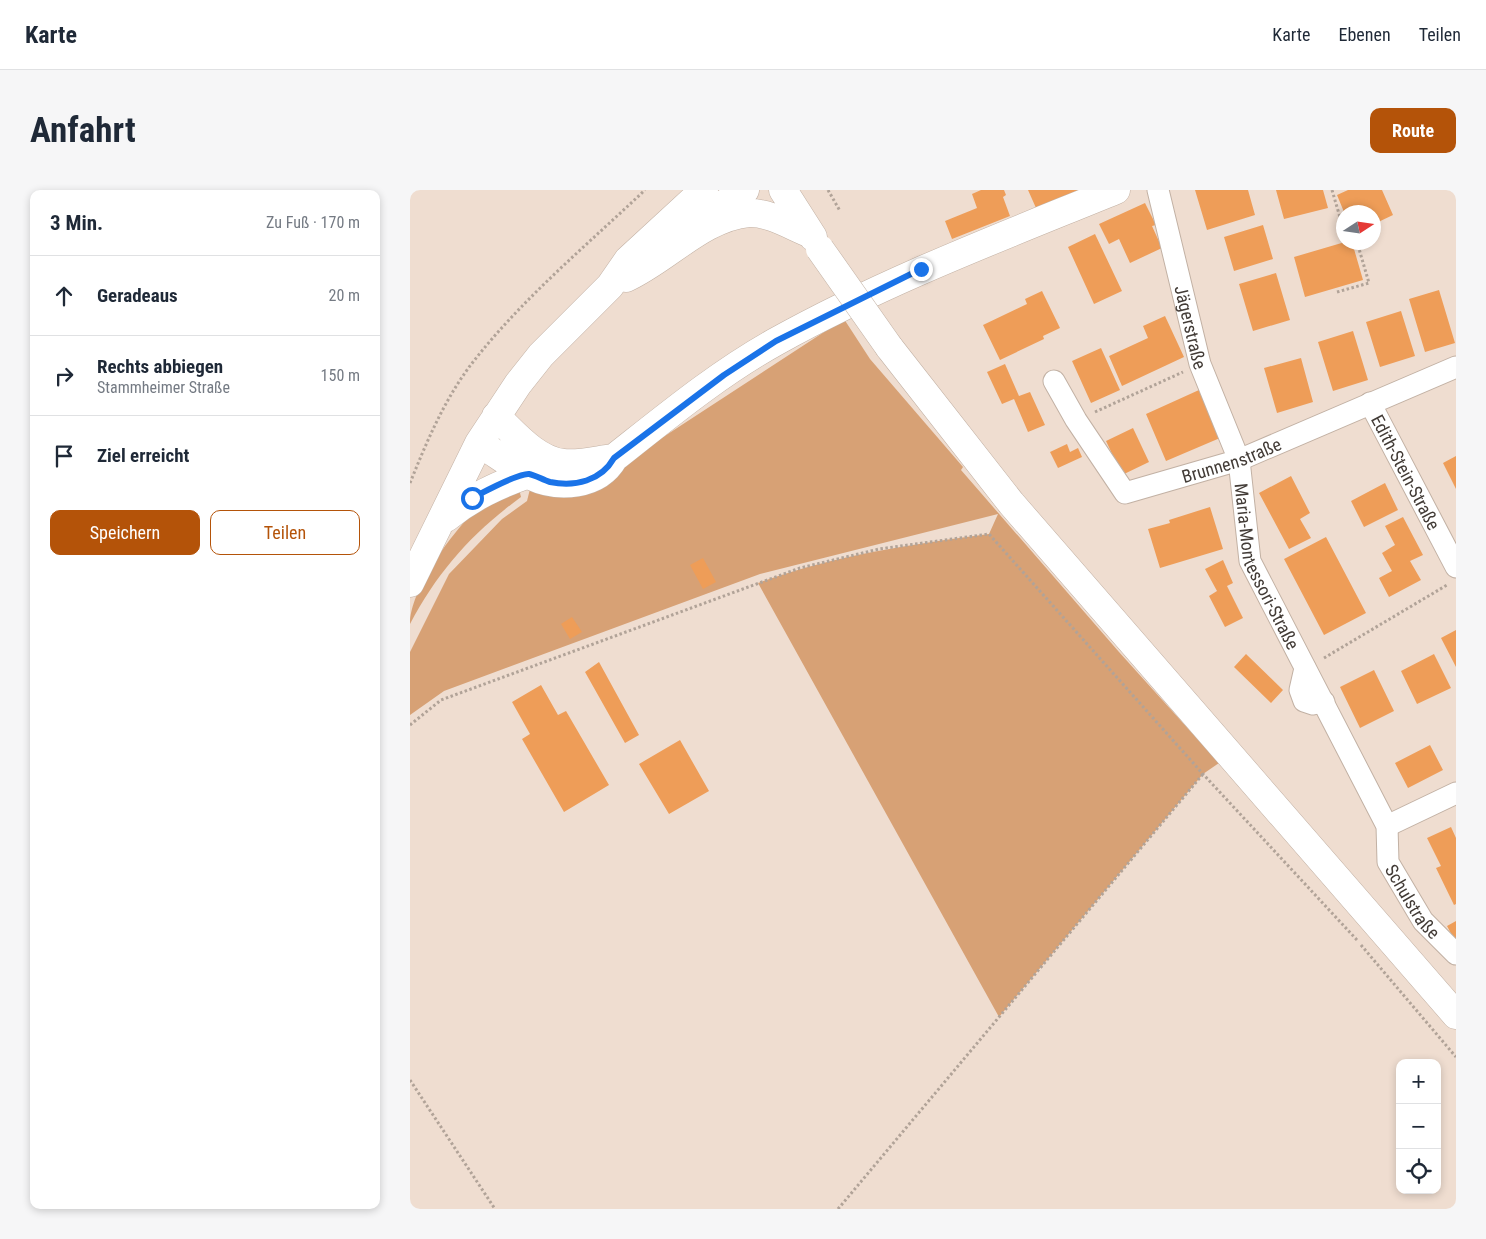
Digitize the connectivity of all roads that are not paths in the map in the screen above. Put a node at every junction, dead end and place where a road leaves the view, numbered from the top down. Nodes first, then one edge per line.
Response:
1 (745, 190) edge
2 (783, 190) edge
3 (1116, 190) edge
4 (1158, 190) edge
5 (699, 193) edge
6 (681, 242) junction
7 (816, 242) junction
8 (610, 286) junction
9 (1456, 367) edge
10 (1054, 381) dead end
11 (1370, 403) junction
12 (496, 416) junction
13 (479, 443) junction
14 (614, 458) junction
15 (1239, 460) junction
16 (529, 474) junction
17 (440, 522) junction
18 (1454, 575) edge
19 (410, 583) edge
20 (1456, 794) edge
21 (1387, 826) junction
22 (1456, 954) edge
23 (1456, 1015) edge

1 - 6 main road
2 - 7 main road
3 - 14 main road
4 - 15 street, Jägerstraße
5 - 8 main road
6 - 7 main road
6 - 8 main road
7 - 23 main road, bridge
8 - 12 main road
9 - 11 street, Brunnenstraße
10 - 15 street, Brunnenstraße
11 - 15 street, Brunnenstraße
11 - 18 street, Edith-Stein-Straße
12 - 13 main road
12 - 14 main road
13 - 16 main road
13 - 17 main road
14 - 16 main road
15 - 21 street, Maria-Montessori-Straße
16 - 17 main road
17 - 19 main road
20 - 21 street
21 - 22 street, Schulstraße

